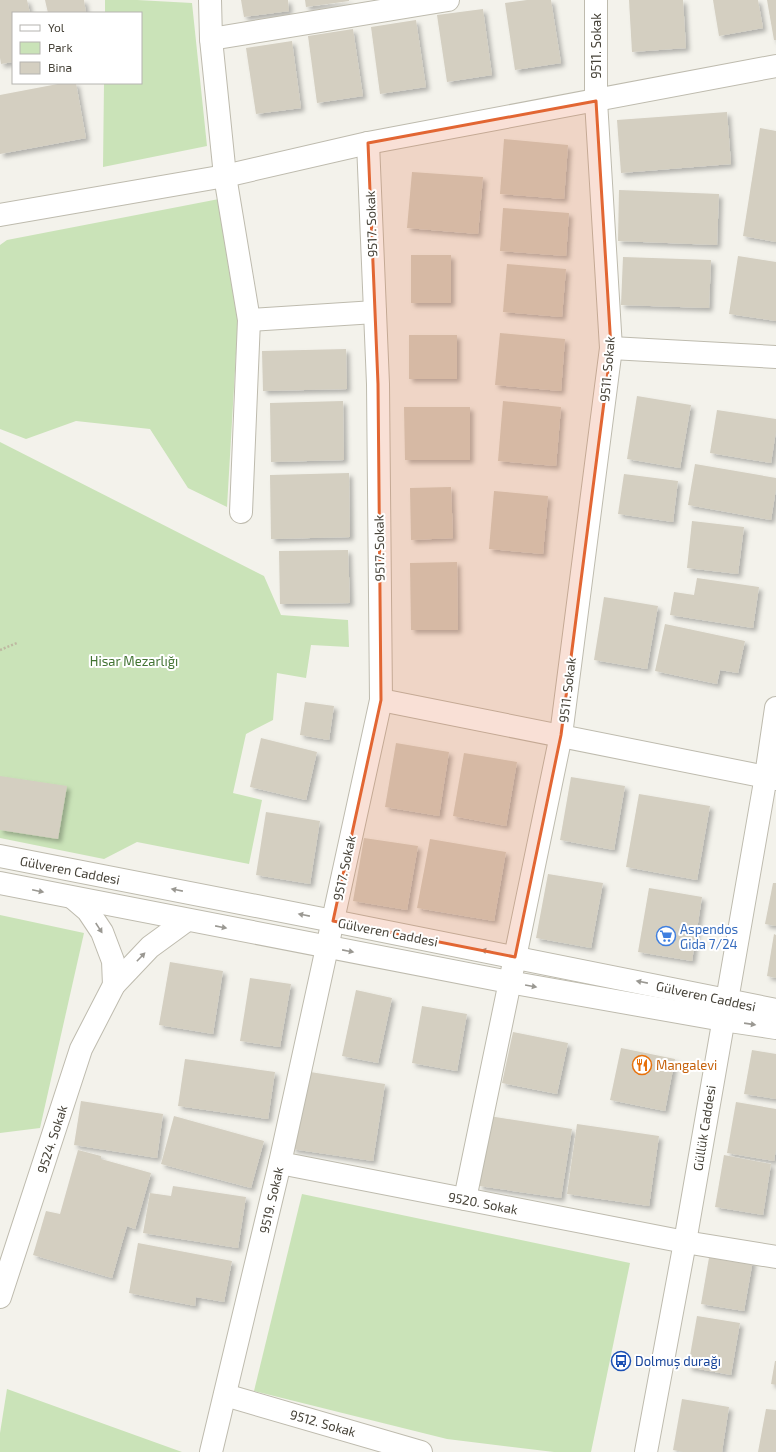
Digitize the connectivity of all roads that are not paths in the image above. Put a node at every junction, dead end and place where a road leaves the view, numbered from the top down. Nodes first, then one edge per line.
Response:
1 (210, 0) edge
2 (448, 0) edge
3 (596, 0) edge
4 (211, 39) junction
5 (776, 66) edge
6 (596, 101) junction
7 (368, 143) junction
8 (225, 176) junction
9 (0, 215) edge
10 (375, 312) junction
11 (249, 320) junction
12 (611, 348) junction
13 (776, 357) edge
14 (241, 512) dead end
15 (381, 700) junction
16 (776, 708) edge
17 (561, 735) junction
18 (771, 777) edge
19 (0, 856) edge
20 (0, 883) edge
21 (74, 898) junction
22 (187, 920) junction
23 (333, 920) junction
24 (327, 947) junction
25 (515, 957) junction
26 (509, 982) junction
27 (114, 985) junction
28 (725, 1010) junction
29 (776, 1010) edge
30 (776, 1028) edge
31 (280, 1163) junction
32 (465, 1199) junction
33 (685, 1242) junction
34 (776, 1257) edge
35 (0, 1297) edge
36 (224, 1395) junction
37 (211, 1452) edge
38 (421, 1452) edge
39 (646, 1452) edge

1 - 4 street
2 - 4 street
3 - 6 street, 9511. Sokak
4 - 8 street
5 - 6 street
6 - 7 street
6 - 12 street, 9511. Sokak
7 - 8 street
7 - 10 street, 9517. Sokak
8 - 9 street
8 - 11 street
10 - 11 street
10 - 15 street, 9517. Sokak
11 - 14 street
12 - 13 street
12 - 17 street, 9511. Sokak
15 - 17 street
15 - 23 street, 9517. Sokak
16 - 18 street, Güllük Caddesi
17 - 18 street
17 - 25 street, 9511. Sokak
18 - 28 street, Güllük Caddesi
23 -> 19 street, Gülveren Caddesi
20 -> 21 street, Gülveren Caddesi
21 - 22 street, Gülveren Caddesi
21 -> 27 street
22 -> 24 street, Gülveren Caddesi
27 -> 22 street, 9524. Sokak
23 - 24 street, 9517. Sokak
25 -> 23 street, Gülveren Caddesi
24 -> 26 street, Gülveren Caddesi
24 - 31 street, 9519. Sokak
25 - 26 street, 9511. Sokak
28 -> 25 street, Gülveren Caddesi
26 -> 28 street, Gülveren Caddesi
26 - 32 street, 9511. Sokak
27 - 35 street, 9524. Sokak
28 - 29 street, Gülveren Caddesi
28 -> 30 street, Gülveren Caddesi
28 - 33 street, Güllük Caddesi
31 - 32 street, 9520. Sokak
31 - 36 street, 9519. Sokak
32 - 33 street, 9520. Sokak
33 - 34 street, 9520. Sokak
33 - 39 street, Güllük Caddesi
36 - 37 street, 9519. Sokak
36 - 38 street, 9512. Sokak

